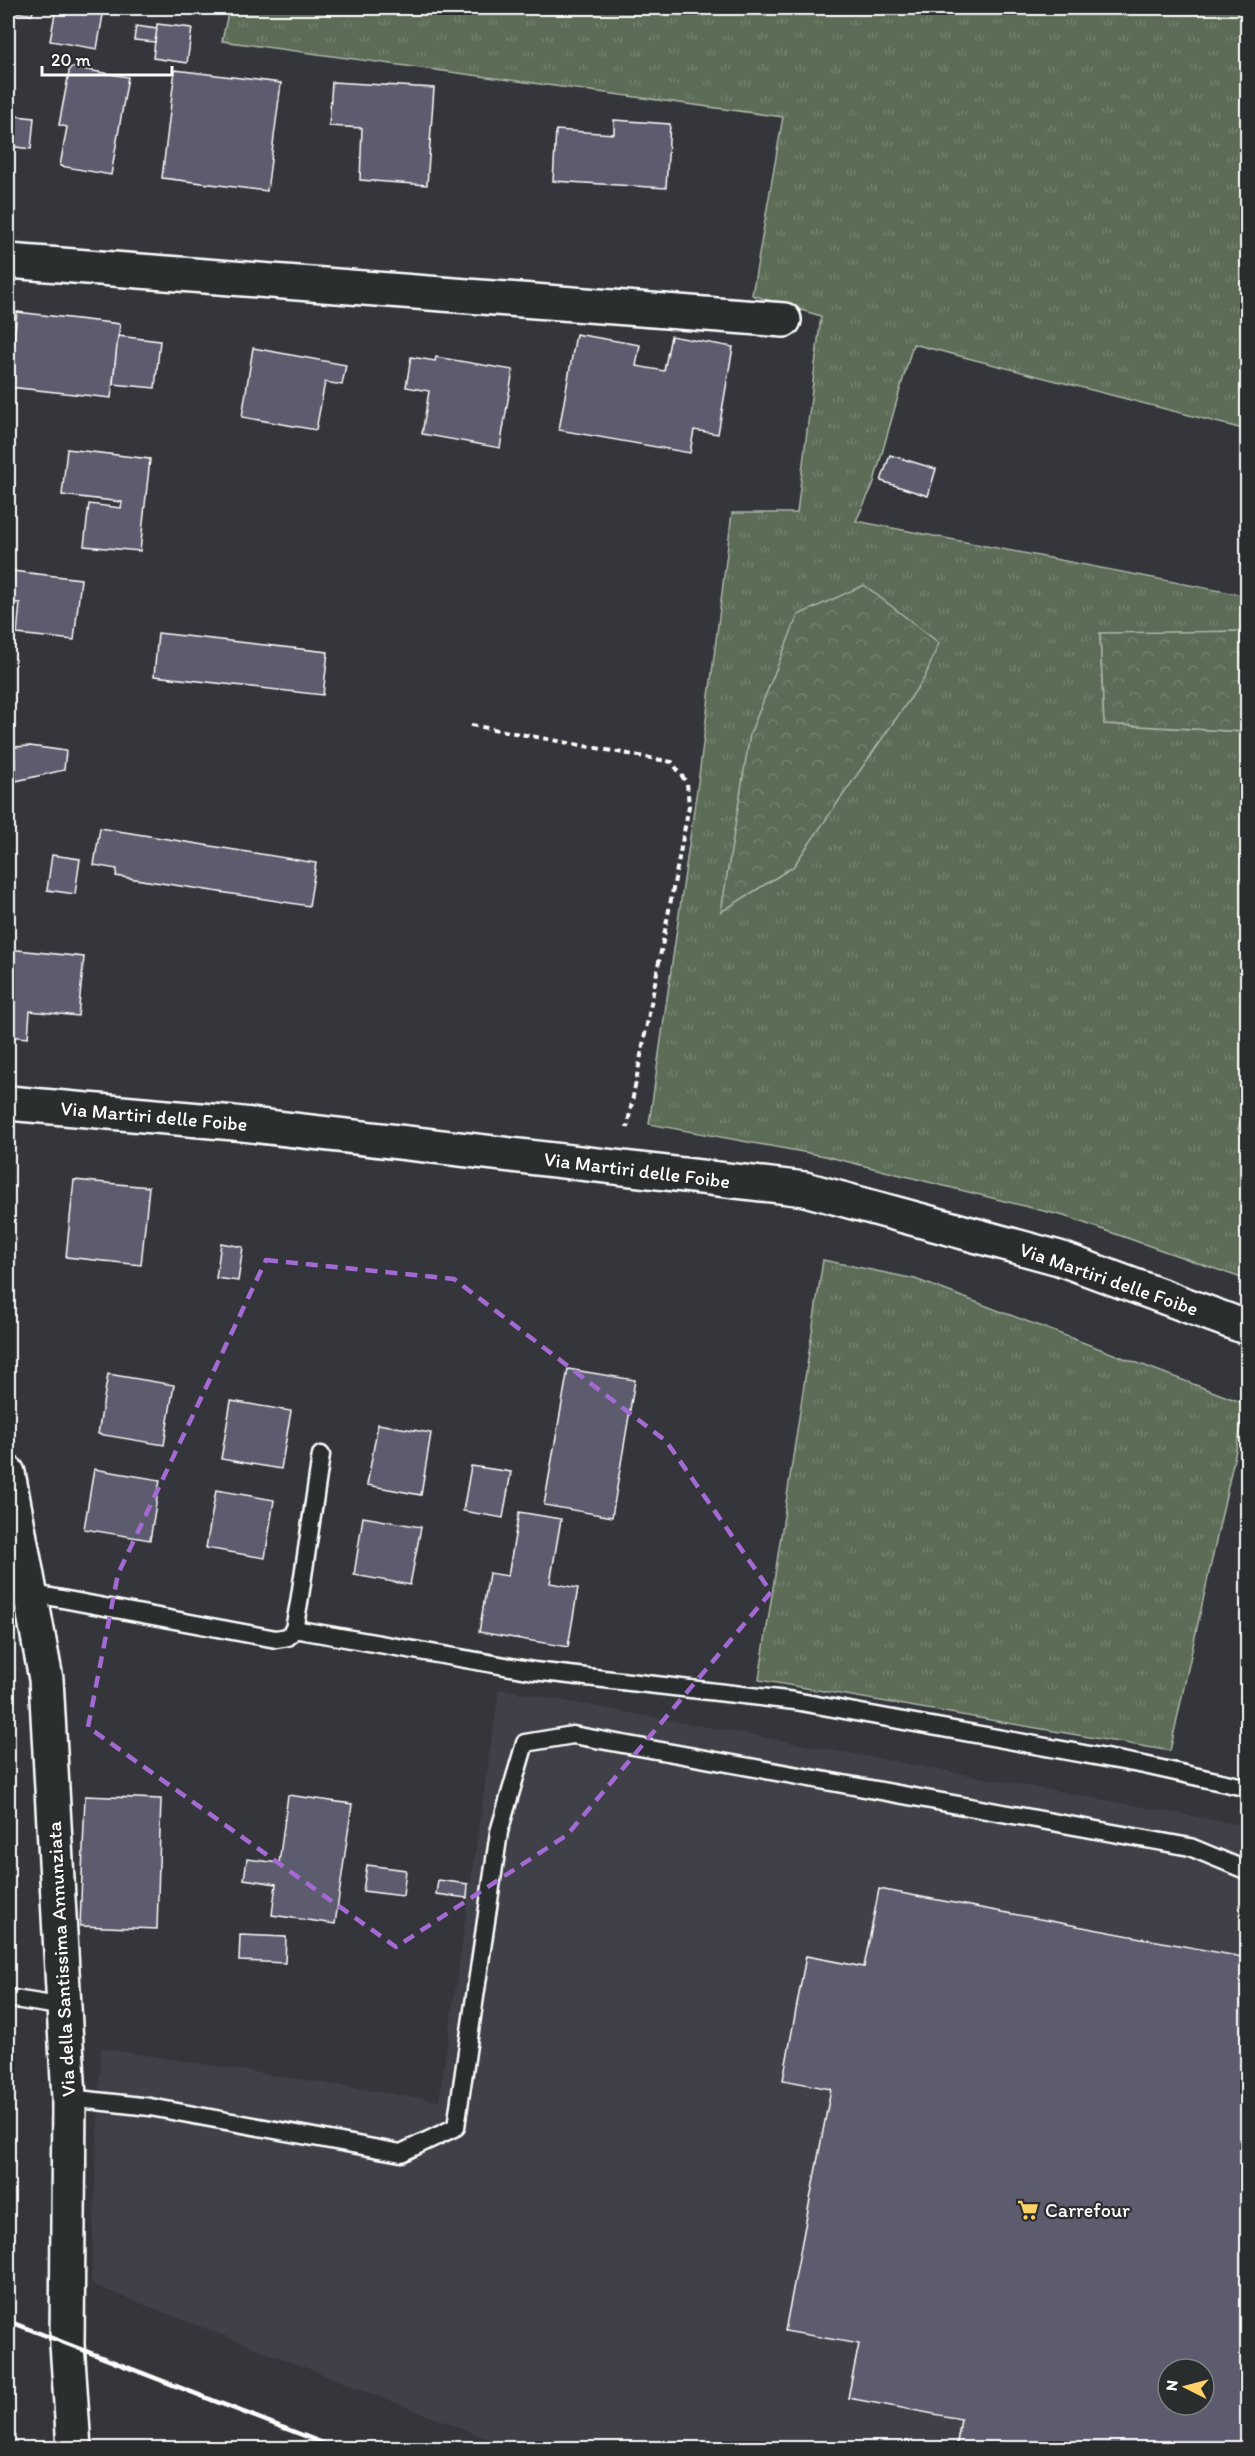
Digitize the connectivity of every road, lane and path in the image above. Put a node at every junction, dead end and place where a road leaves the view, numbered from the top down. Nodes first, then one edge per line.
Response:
1 (8, 261) edge
2 (784, 320) dead end
3 (471, 725) dead end
4 (8, 1103) edge
5 (619, 1167) junction
6 (1248, 1328) edge
7 (321, 1455) dead end
8 (8, 1473) edge
9 (13, 1532) edge
10 (30, 1593) junction
11 (294, 1629) junction
12 (1248, 1788) edge
13 (1248, 1871) edge
14 (8, 1998) edge
15 (65, 2007) junction
16 (69, 2098) junction
17 (74, 2448) edge

1 - 2 street
3 - 5 path
4 - 5 street, Via Martiri delle Foibe
5 - 6 street, Via Martiri delle Foibe
7 - 11 lane
8 - 9 street, Via della Santissima Annunziata
9 - 10 street, Via della Santissima Annunziata
10 - 11 lane
10 - 15 street, Via della Santissima Annunziata
11 - 12 lane
13 - 16 lane
14 - 15 lane
15 - 16 street, Via della Santissima Annunziata
16 - 17 street, Via della Santissima Annunziata

